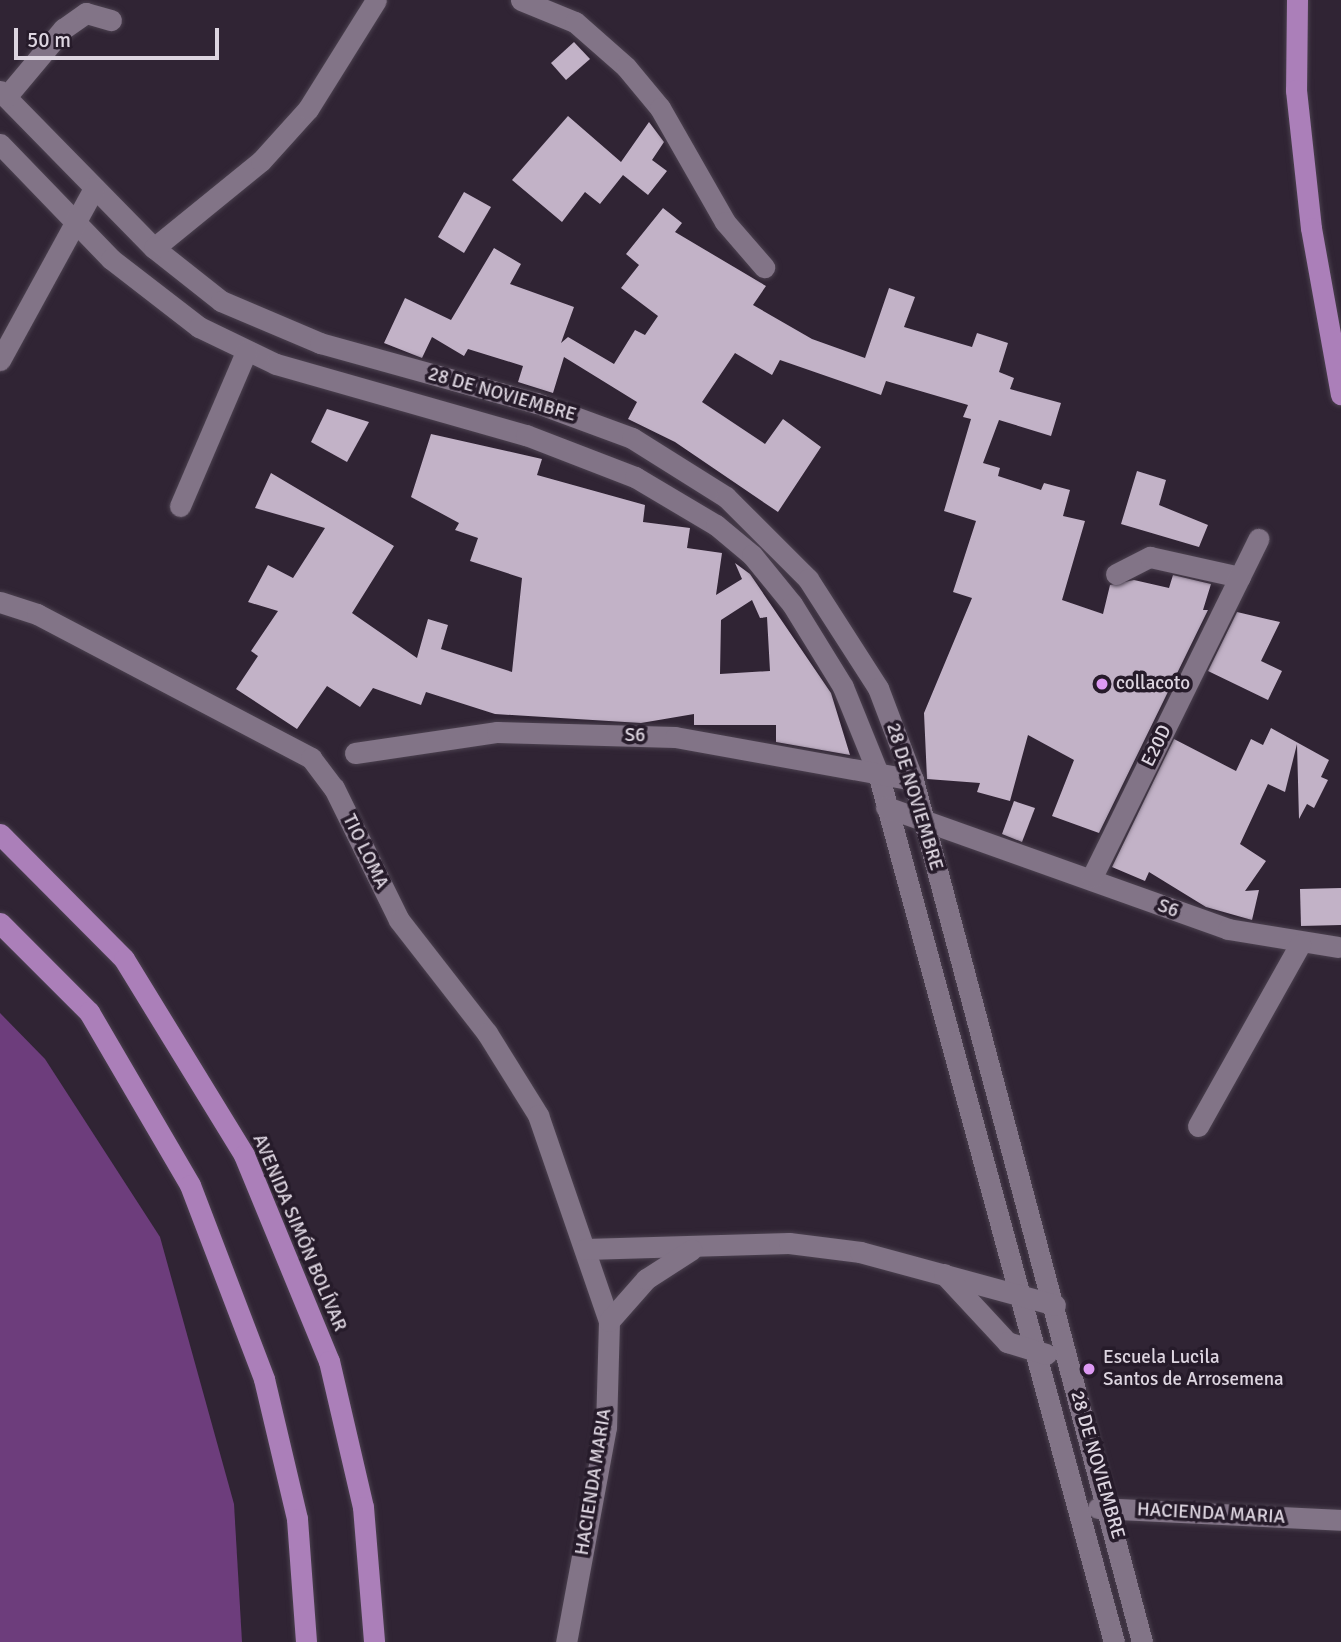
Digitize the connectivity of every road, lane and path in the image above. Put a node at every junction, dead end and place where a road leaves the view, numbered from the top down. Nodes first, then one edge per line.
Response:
1 (376, 0) edge
2 (521, 0) edge
3 (1297, 0) edge
4 (111, 20) dead end
5 (3, 94) edge
6 (0, 144) edge
7 (94, 188) junction
8 (74, 220) junction
9 (155, 248) junction
10 (764, 267) dead end
11 (246, 352) junction
12 (0, 360) edge
13 (1341, 394) edge
14 (180, 506) dead end
15 (1258, 539) dead end
16 (1116, 574) dead end
17 (1240, 577) junction
18 (0, 602) edge
19 (355, 753) dead end
20 (878, 773) junction
21 (913, 780) junction
22 (886, 807) junction
23 (922, 817) junction
24 (0, 834) edge
25 (1092, 877) junction
26 (0, 923) edge
27 (1300, 944) junction
28 (1338, 947) dead end
29 (1198, 1126) dead end
30 (585, 1249) junction
31 (693, 1249) junction
32 (944, 1274) junction
33 (1020, 1295) junction
34 (1055, 1305) junction
35 (609, 1321) junction
36 (1065, 1353) junction
37 (1037, 1354) junction
38 (1082, 1507) junction
39 (1111, 1510) junction
40 (1341, 1520) edge
41 (306, 1642) edge
42 (374, 1642) edge
43 (566, 1642) edge
44 (1114, 1642) edge
45 (1142, 1642) edge

1 - 9 street
2 - 10 street
3 - 13 highway
4 - 5 street
5 - 7 street, 28 DE NOVIEMBRE
6 - 8 street
7 - 8 street
7 - 9 street, 28 DE NOVIEMBRE
8 - 11 street
8 - 12 street
9 - 21 street, 28 DE NOVIEMBRE
11 - 14 street
11 - 20 street
15 - 17 street, E20D
16 - 17 street
17 - 25 street, E20D
18 - 30 street, TIO LOMA
19 - 20 street, S6
20 - 21 street, S6
20 - 22 street
21 - 23 street, 28 DE NOVIEMBRE
22 - 23 street, S6
22 - 33 street
23 - 25 street, S6
23 - 34 street, 28 DE NOVIEMBRE
24 - 42 highway, AVENIDA SIMÓN BOLÍVAR
25 - 27 street, S6
26 - 41 highway
27 - 28 street, S6
27 - 29 street
30 - 31 street
30 - 35 street, HACIENDA MARIA
31 - 32 street
31 - 35 street
32 - 33 street
32 - 37 street
33 - 34 street
33 - 37 street
34 - 36 street, 28 DE NOVIEMBRE
35 - 43 street, HACIENDA MARIA
36 - 37 street
36 - 39 street, 28 DE NOVIEMBRE
37 - 38 street
38 - 39 street, HACIENDA MARIA
38 - 44 street
39 - 40 street, HACIENDA MARIA
39 - 45 street, 28 DE NOVIEMBRE

